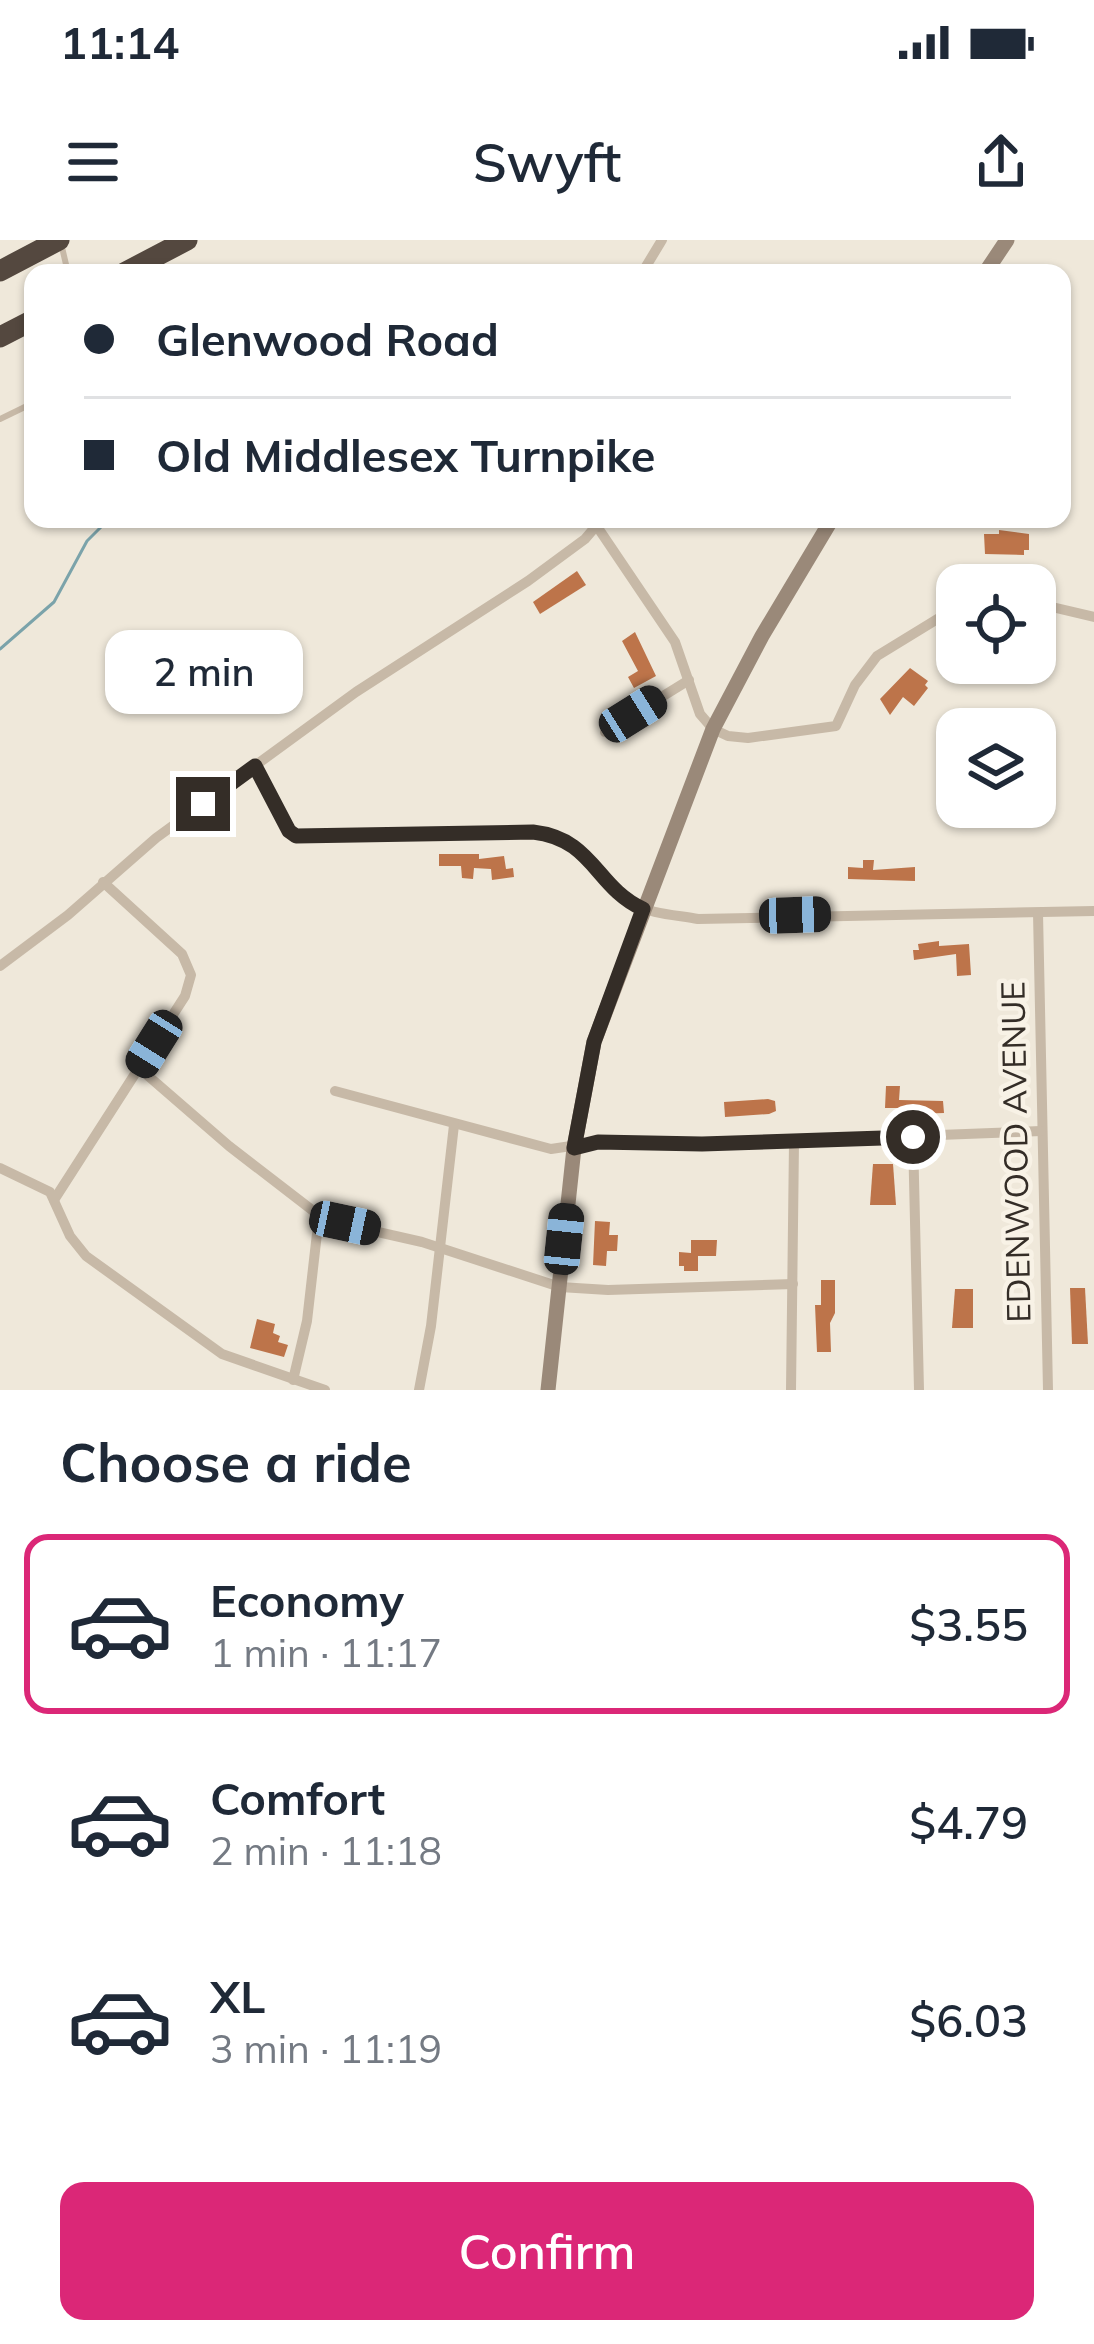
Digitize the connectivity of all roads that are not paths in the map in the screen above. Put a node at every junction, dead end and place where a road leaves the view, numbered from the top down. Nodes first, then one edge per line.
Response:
1 (188, 240) edge
2 (56, 242) edge
3 (141, 264) edge
4 (0, 271) edge
5 (590, 528) edge
6 (601, 528) edge
7 (827, 528) edge
8 (1056, 608) edge
9 (1094, 617) edge
10 (936, 620) edge
11 (689, 680) junction
12 (712, 729) junction
13 (605, 731) dead end
14 (255, 766) junction
15 (103, 882) junction
16 (643, 909) junction
17 (1094, 911) edge
18 (1038, 913) junction
19 (3, 960) edge
20 (139, 1068) junction
21 (335, 1091) dead end
22 (454, 1125) junction
23 (1041, 1131) junction
24 (913, 1137) junction
25 (794, 1142) junction
26 (574, 1148) junction
27 (0, 1168) edge
28 (54, 1200) junction
29 (319, 1216) junction
30 (438, 1247) junction
31 (793, 1284) junction
32 (560, 1287) junction
33 (293, 1380) junction
34 (325, 1390) edge
35 (419, 1390) edge
36 (548, 1390) edge
37 (791, 1390) edge
38 (919, 1390) edge
39 (1048, 1390) edge

1 - 3 highway
2 - 4 highway
5 - 14 street
6 - 11 street
7 - 12 main road
8 - 9 street
10 - 12 street
11 - 12 street
11 - 13 street
12 - 16 main road
14 - 15 street
14 - 16 street
15 - 19 street
15 - 20 street
16 - 18 street
16 - 26 main road
17 - 18 street
18 - 23 street, EDENWOOD AVENUE
20 - 28 street
20 - 29 street
21 - 22 street
22 - 26 street
22 - 30 street
23 - 24 street
23 - 39 street, EDENWOOD AVENUE
24 - 25 street
24 - 38 street
25 - 26 street
25 - 31 street
26 - 32 main road
27 - 28 street
28 - 33 street
29 - 30 street
29 - 33 street
30 - 32 street
30 - 35 street
31 - 32 street
31 - 37 street
32 - 36 main road
33 - 34 street

